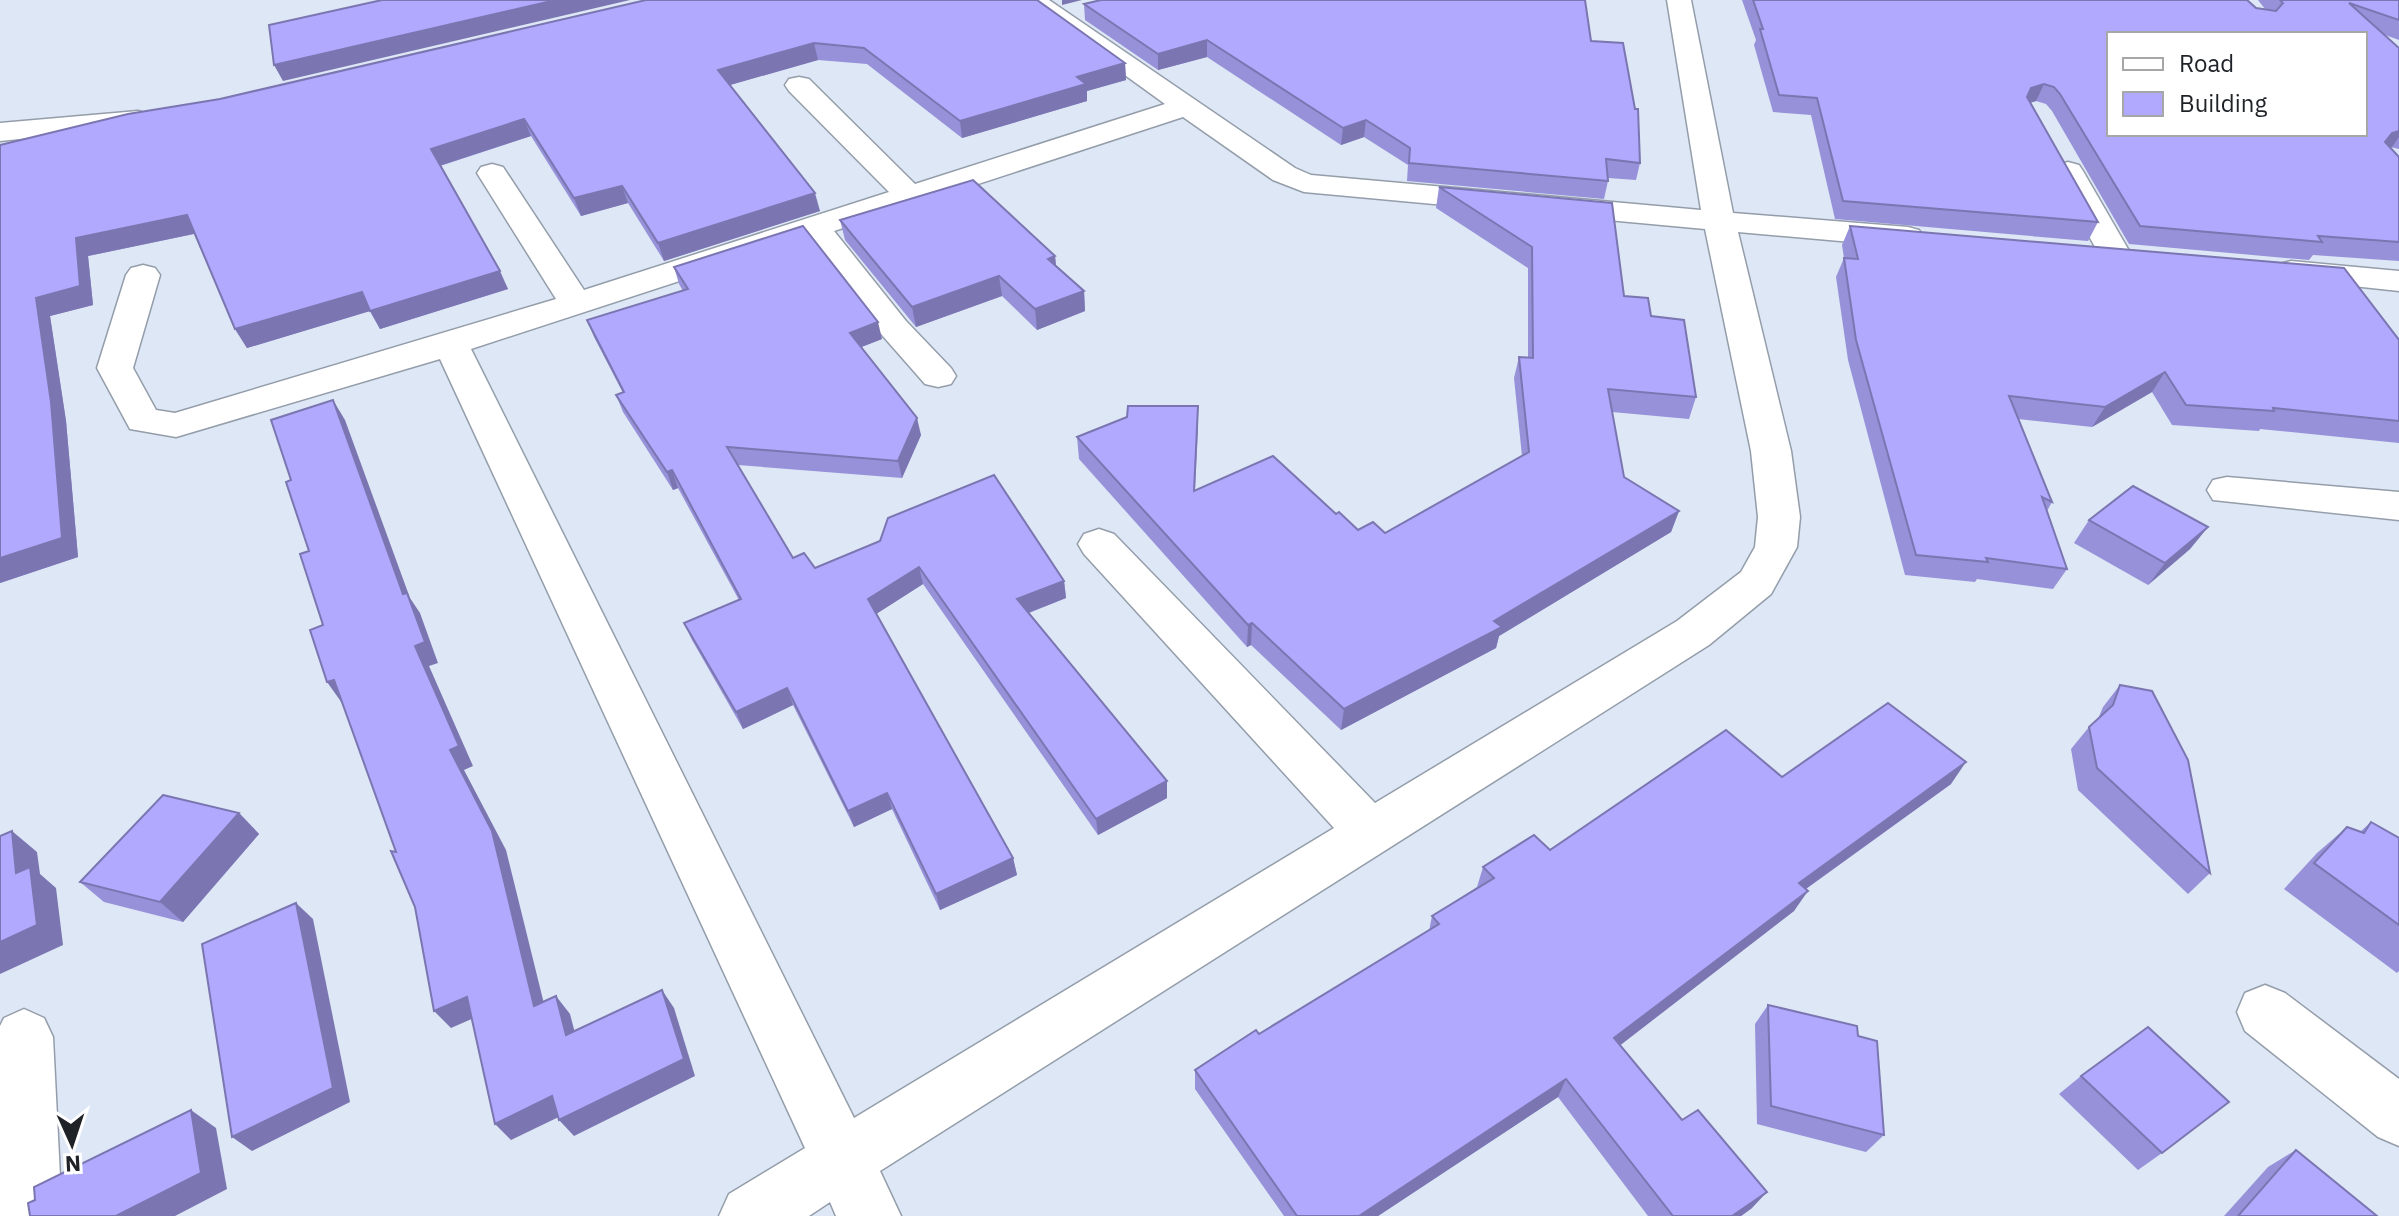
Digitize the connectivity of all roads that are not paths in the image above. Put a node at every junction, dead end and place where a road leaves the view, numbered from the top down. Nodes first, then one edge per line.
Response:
1 (1033, 0) edge
2 (1679, 0) edge
3 (799, 85) dead end
4 (1185, 107) junction
5 (163, 117) edge
6 (0, 132) edge
7 (2057, 152) edge
8 (492, 173) dead end
9 (910, 196) junction
10 (1719, 220) junction
11 (814, 226) junction
12 (1942, 240) edge
13 (2116, 256) edge
14 (2256, 268) edge
15 (143, 275) dead end
16 (2398, 281) edge
17 (576, 303) junction
18 (451, 344) junction
19 (938, 376) dead end
20 (2227, 490) dead end
21 (2399, 506) edge
22 (1099, 544) dead end
23 (1369, 831) junction
24 (2265, 1012) dead end
25 (24, 1037) dead end
26 (2399, 1116) edge
27 (841, 1158) junction
28 (30, 1216) edge
29 (751, 1216) edge
30 (869, 1216) edge

1 - 4 street
2 - 10 street
3 - 9 street
4 - 9 street
4 - 10 street
5 - 6 street
7 - 13 street
8 - 17 street
9 - 11 street
10 - 12 street
10 - 23 street
11 - 17 street
11 - 19 street
14 - 16 street
15 - 18 street
17 - 18 street
18 - 27 street
20 - 21 street
22 - 23 street
23 - 27 street
24 - 26 street
25 - 28 street
27 - 29 street
27 - 30 street

